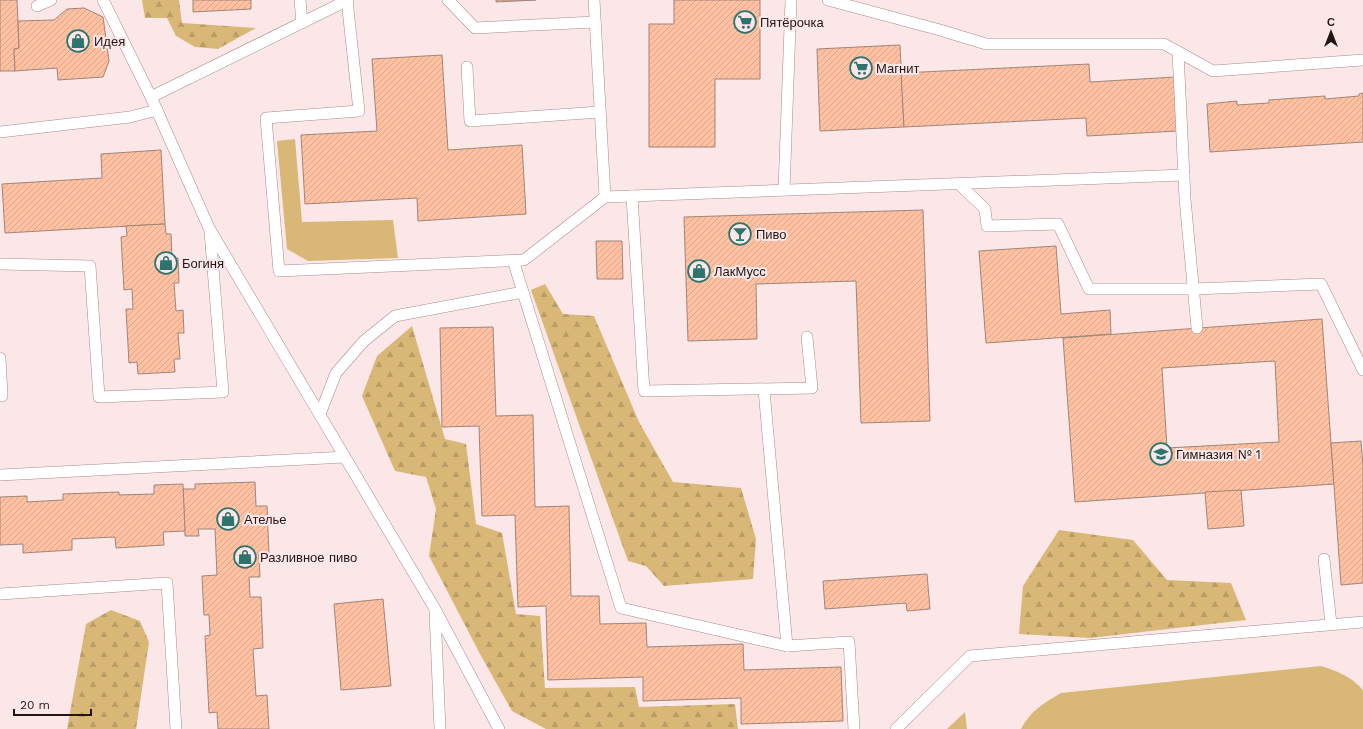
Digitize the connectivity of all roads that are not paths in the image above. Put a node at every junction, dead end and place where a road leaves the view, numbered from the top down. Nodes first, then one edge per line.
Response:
1 (51, 0) edge
2 (103, 0) edge
3 (300, 0) edge
4 (448, 0) edge
5 (594, 0) edge
6 (790, 0) edge
7 (828, 0) edge
8 (344, 1) edge
9 (38, 6) dead end
10 (595, 22) junction
11 (302, 23) junction
12 (1178, 52) junction
13 (1363, 60) edge
14 (467, 67) dead end
15 (151, 97) junction
16 (157, 110) junction
17 (600, 112) junction
18 (0, 132) edge
19 (1184, 174) junction
20 (959, 184) junction
21 (784, 190) junction
22 (632, 196) junction
23 (605, 197) junction
24 (209, 228) junction
25 (513, 260) junction
26 (0, 264) edge
27 (1193, 289) junction
28 (523, 292) junction
29 (1197, 328) dead end
30 (807, 338) dead end
31 (0, 358) edge
32 (1363, 370) edge
33 (764, 390) junction
34 (2, 396) dead end
35 (320, 414) junction
36 (345, 457) junction
37 (0, 475) edge
38 (1324, 559) dead end
39 (0, 594) edge
40 (435, 609) junction
41 (1363, 622) edge
42 (1331, 624) junction
43 (787, 646) junction
44 (176, 729) edge
45 (440, 729) edge
46 (499, 729) edge
47 (854, 729) edge
48 (896, 729) edge

1 - 9 lane
2 - 15 lane
3 - 11 lane
4 - 10 lane
5 - 10 lane
6 - 21 lane
7 - 12 lane
8 - 11 lane
8 - 25 lane
10 - 17 lane
11 - 15 lane
12 - 13 lane
12 - 19 lane
14 - 17 lane
15 - 16 lane
16 - 18 lane
16 - 24 lane
17 - 23 lane
19 - 20 lane
19 - 27 lane
20 - 21 lane
20 - 27 lane
21 - 22 lane
22 - 23 lane
22 - 33 lane
23 - 25 lane
24 - 26 lane
24 - 35 lane
25 - 28 lane
27 - 29 lane
27 - 32 lane
28 - 35 lane
28 - 43 lane
30 - 33 lane
31 - 34 lane
33 - 43 lane
35 - 36 lane
36 - 37 lane
36 - 40 lane
38 - 42 lane
39 - 44 lane
40 - 45 lane
40 - 46 lane
41 - 42 lane
42 - 48 lane
43 - 47 lane

